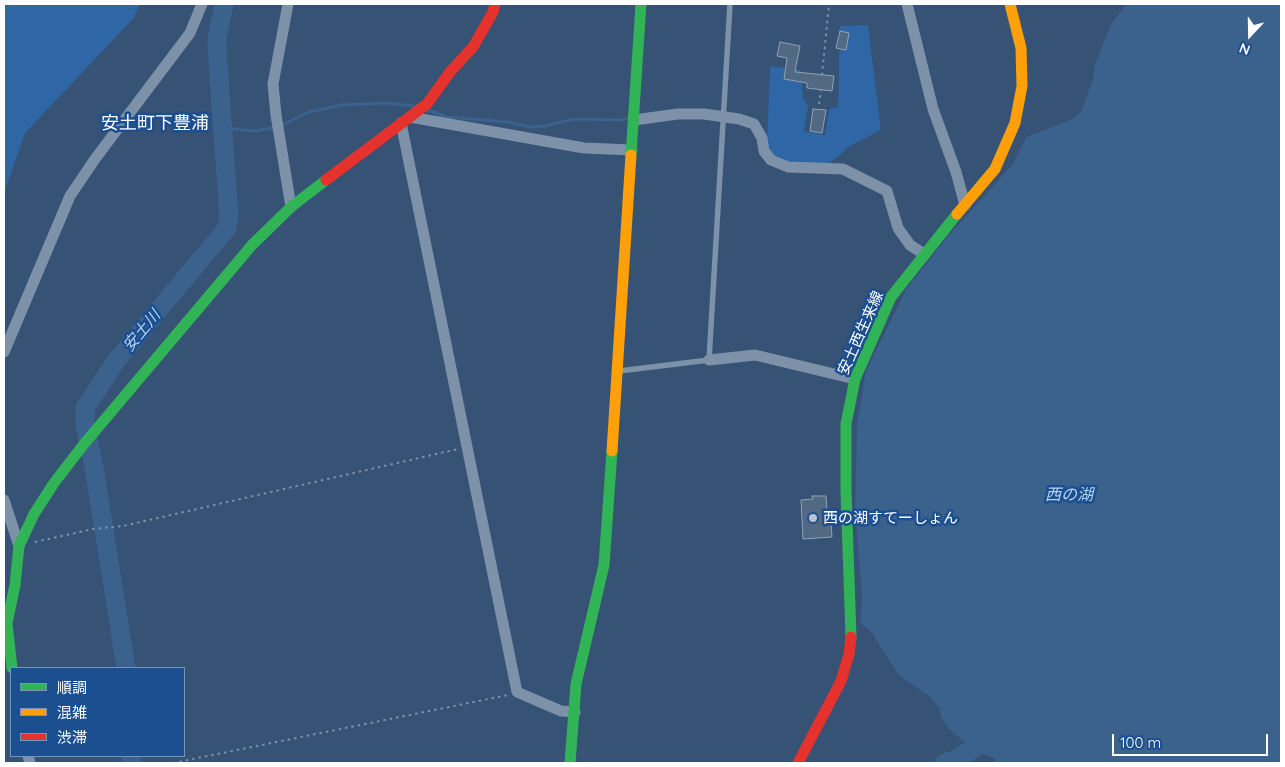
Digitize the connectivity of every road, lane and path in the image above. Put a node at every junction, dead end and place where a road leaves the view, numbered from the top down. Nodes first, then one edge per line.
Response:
1 (202, 4) edge
2 (288, 4) edge
3 (496, 4) edge
4 (642, 4) edge
5 (730, 4) edge
6 (829, 4) edge
7 (907, 4) edge
8 (1010, 4) edge
9 (822, 75) dead end
10 (821, 90) dead end
11 (820, 104) dead end
12 (408, 117) junction
13 (723, 117) junction
14 (634, 120) junction
15 (632, 150) junction
16 (965, 205) junction
17 (292, 207) junction
18 (924, 254) junction
19 (4, 352) edge
20 (709, 360) junction
21 (616, 372) junction
22 (855, 379) junction
23 (466, 448) junction
24 (4, 500) edge
25 (19, 546) junction
26 (12, 667) edge
27 (517, 692) junction
28 (575, 712) junction
29 (173, 763) edge
30 (570, 763) edge
31 (798, 763) edge

1 - 19 street
2 - 17 street
3 - 12 street
4 - 14 street
5 - 13 lane
6 - 9 path
7 - 16 street
8 - 16 street, 安土西生来線
10 - 11 path
12 - 15 street
12 - 17 street
12 - 23 street
13 - 14 street
13 - 18 street
13 - 20 lane
14 - 15 street
15 - 21 street
16 - 18 street, 安土西生来線
17 - 25 street
18 - 22 street, 安土西生来線
20 - 21 lane
20 - 22 street
21 - 28 street
22 - 31 street, 安土西生来線
23 - 25 path
23 - 27 street
24 - 25 street
25 - 26 street
27 - 28 street
27 - 29 path
28 - 30 street

